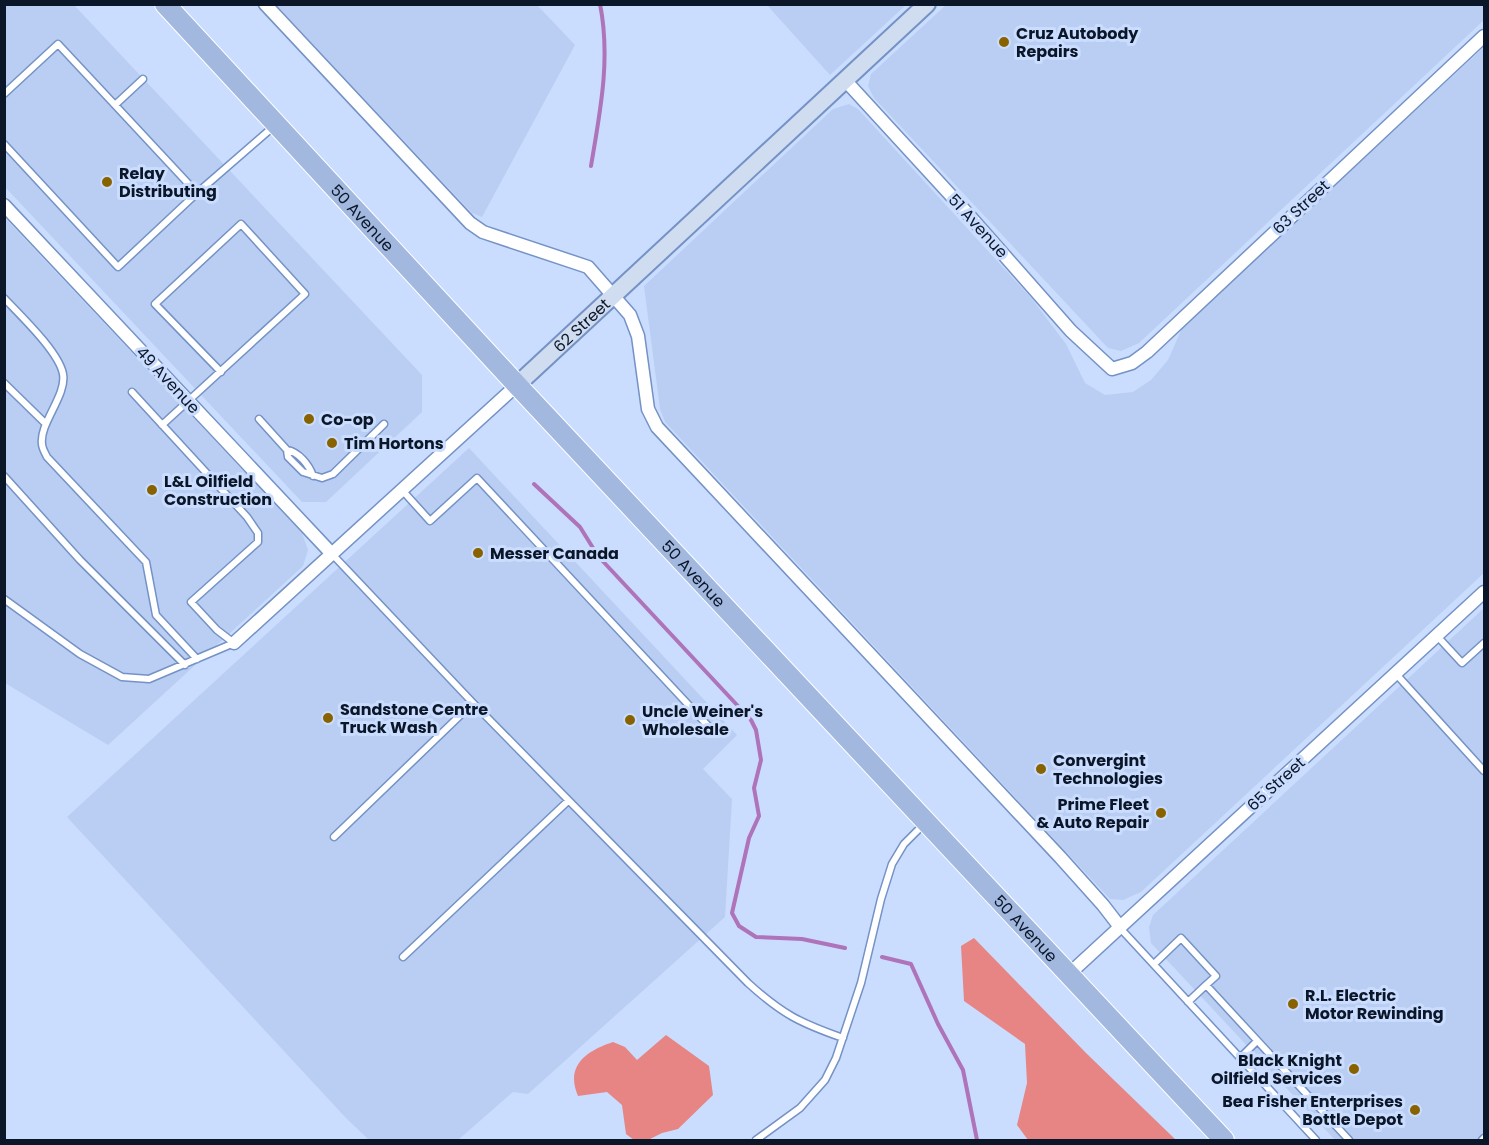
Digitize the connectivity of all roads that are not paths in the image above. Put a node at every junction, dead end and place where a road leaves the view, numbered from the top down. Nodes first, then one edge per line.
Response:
1 (165, 4) edge
2 (265, 4) edge
3 (927, 4) edge
4 (1485, 36) edge
5 (144, 79) dead end
6 (845, 80) junction
7 (4, 94) edge
8 (115, 105) junction
9 (276, 125) junction
10 (4, 144) edge
11 (197, 193) junction
12 (4, 205) edge
13 (612, 295) junction
14 (4, 298) edge
15 (1112, 369) joint
16 (221, 372) junction
17 (4, 383) edge
18 (516, 385) junction
19 (132, 392) dead end
20 (189, 401) junction
21 (259, 419) dead end
22 (46, 424) junction
23 (384, 424) dead end
24 (162, 425) junction
25 (4, 476) edge
26 (402, 490) junction
27 (332, 554) junction
28 (1485, 592) edge
29 (6, 602) edge
30 (1437, 636) junction
31 (234, 643) junction
32 (1485, 643) edge
33 (197, 659) junction
34 (185, 665) junction
35 (1396, 674) junction
36 (473, 703) junction
37 (711, 729) dead end
38 (1485, 771) edge
39 (568, 801) junction
40 (926, 823) junction
41 (333, 837) dead end
42 (1120, 927) junction
43 (403, 957) dead end
44 (1154, 964) junction
45 (1068, 975) junction
46 (1206, 985) junction
47 (1188, 1002) junction
48 (843, 1038) junction
49 (1257, 1041) junction
50 (1240, 1058) junction
51 (756, 1140) edge
52 (1224, 1140) edge
53 (1316, 1140) edge
54 (1346, 1140) edge

1 - 9 main road, 50 Avenue
2 - 13 street
3 - 6 main road, 62 Street
4 - 15 street, 63 Street
5 - 8 lane
6 - 13 main road, 62 Street
6 - 15 street, 51 Avenue
7 - 8 lane
8 - 11 lane
9 - 11 lane
9 - 18 main road, 50 Avenue
10 - 11 lane
12 - 20 street, 49 Avenue
13 - 18 main road, 62 Street
13 - 42 street
14 - 22 lane
16 - 16 lane
16 - 20 lane
17 - 22 lane
18 - 26 street, 62 Street
18 - 40 main road, 50 Avenue
19 - 24 lane
20 - 24 lane
20 - 27 street, 49 Avenue
21 - 23 lane
22 - 33 lane
24 - 31 lane
25 - 34 lane
26 - 27 street, 62 Street
26 - 37 lane
27 - 31 street, 62 Street
27 - 36 lane
28 - 30 street, 65 Street
29 - 34 lane
30 - 32 lane
30 - 35 street, 65 Street
31 - 33 lane
33 - 34 lane
35 - 38 lane
35 - 42 street, 65 Street
36 - 39 lane
36 - 41 lane
39 - 43 lane
39 - 48 lane
40 - 45 main road, 50 Avenue
40 - 48 lane
42 - 44 lane
42 - 45 street, 65 Street
44 - 46 lane
44 - 47 lane
45 - 52 main road, 50 Avenue
46 - 47 lane
46 - 49 lane
47 - 50 lane
48 - 51 lane
49 - 50 lane
49 - 54 lane
50 - 53 lane

